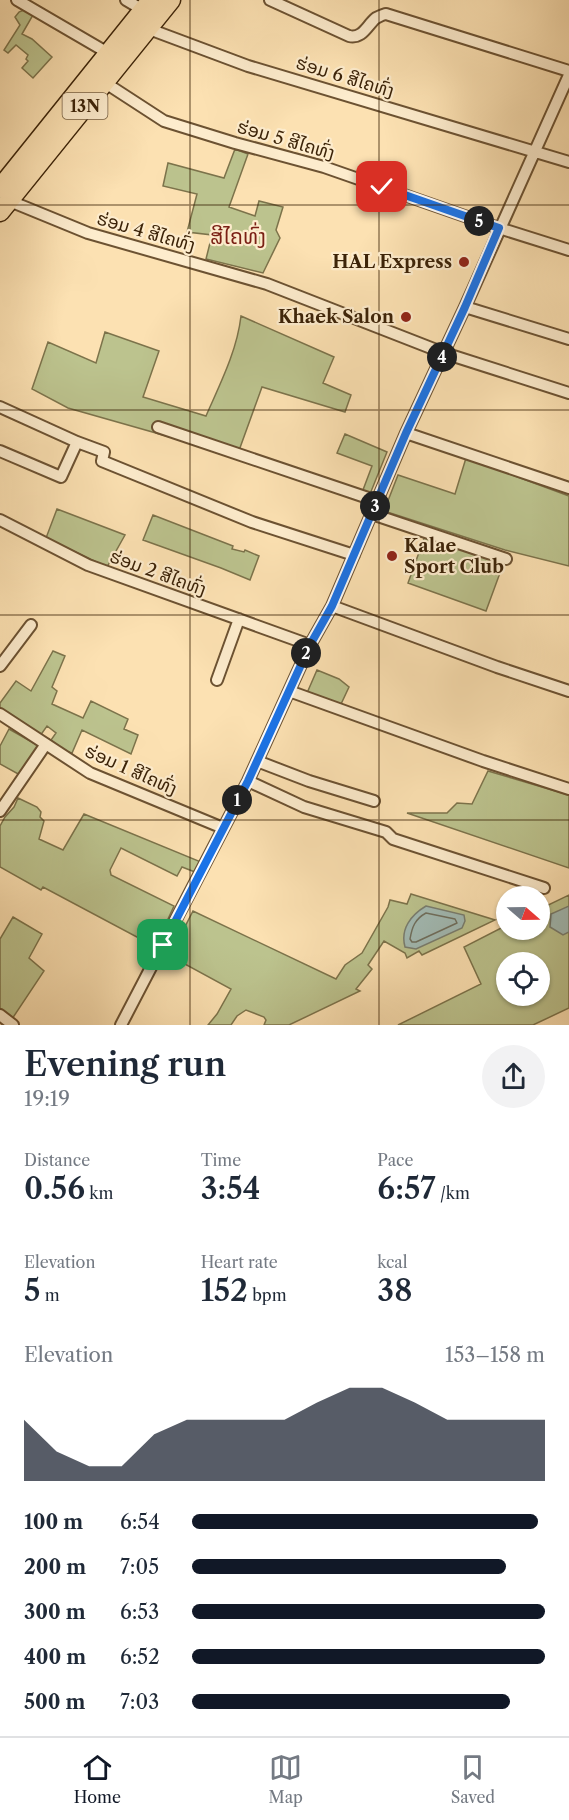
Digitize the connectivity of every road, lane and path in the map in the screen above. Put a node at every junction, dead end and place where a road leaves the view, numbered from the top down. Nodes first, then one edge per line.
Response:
1 (16, 0) edge
2 (126, 0) edge
3 (171, 0) edge
4 (270, 0) edge
5 (147, 5) edge
6 (149, 28) junction
7 (108, 53) junction
8 (569, 73) edge
9 (104, 82) junction
10 (534, 152) junction
11 (569, 162) edge
12 (2, 199) edge
13 (499, 228) junction
14 (569, 250) edge
15 (465, 307) junction
16 (569, 339) edge
17 (444, 353) junction
18 (569, 393) edge
19 (0, 407) edge
20 (158, 427) dead end
21 (406, 433) junction
22 (77, 442) junction
23 (0, 451) edge
24 (569, 489) edge
25 (377, 501) junction
26 (372, 514) junction
27 (0, 520) edge
28 (354, 555) junction
29 (506, 559) dead end
30 (332, 606) junction
31 (239, 619) junction
32 (31, 625) dead end
33 (310, 645) junction
34 (0, 666) edge
35 (216, 680) dead end
36 (289, 691) junction
37 (569, 691) edge
38 (0, 714) edge
39 (46, 744) junction
40 (257, 761) junction
41 (248, 781) junction
42 (569, 789) edge
43 (374, 801) dead end
44 (0, 811) edge
45 (223, 828) junction
46 (538, 886) edge
47 (121, 1025) edge

1 - 7 street
2 - 5 street
3 - 6 highway, 13N
4 - 8 street
5 - 7 highway, 13N
6 - 9 highway, 13N
6 - 10 street, ຮ່ອມ 6 ສີໄຄທົ່ງ
7 - 12 highway, 13N
8 - 10 street
9 - 12 highway, 13N
9 - 13 street, ຮ່ອມ 5 ສີໄຄທົ່ງ
10 - 11 street, ຮ່ອມ 6 ສີໄຄທົ່ງ
10 - 13 street
12 - 17 street, ຮ່ອມ 4 ສີໄຄທົ່ງ
13 - 14 street, ຮ່ອມ 5 ສີໄຄທົ່ງ
13 - 15 street
15 - 16 street
15 - 17 street
17 - 18 street, ຮ່ອມ 4 ສີໄຄທົ່ງ
17 - 21 street
19 - 22 street
20 - 25 street
21 - 24 street
21 - 25 street
22 - 23 street
22 - 28 street
25 - 26 street
26 - 28 street
26 - 29 street
27 - 31 street, ຮ່ອມ 2 ສີໄຄທົ່ງ
28 - 30 street
30 - 33 street
30 - 37 street
31 - 33 street, ຮ່ອມ 2 ສີໄຄທົ່ງ
31 - 35 street
32 - 34 street
33 - 36 street
36 - 40 street
36 - 42 street
38 - 39 street, ຮ່ອມ 1 ສີໄຄທົ່ງ
39 - 44 street
39 - 45 street, ຮ່ອມ 1 ສີໄຄທົ່ງ
40 - 41 street
40 - 43 street
41 - 45 street
41 - 46 street
45 - 47 street

